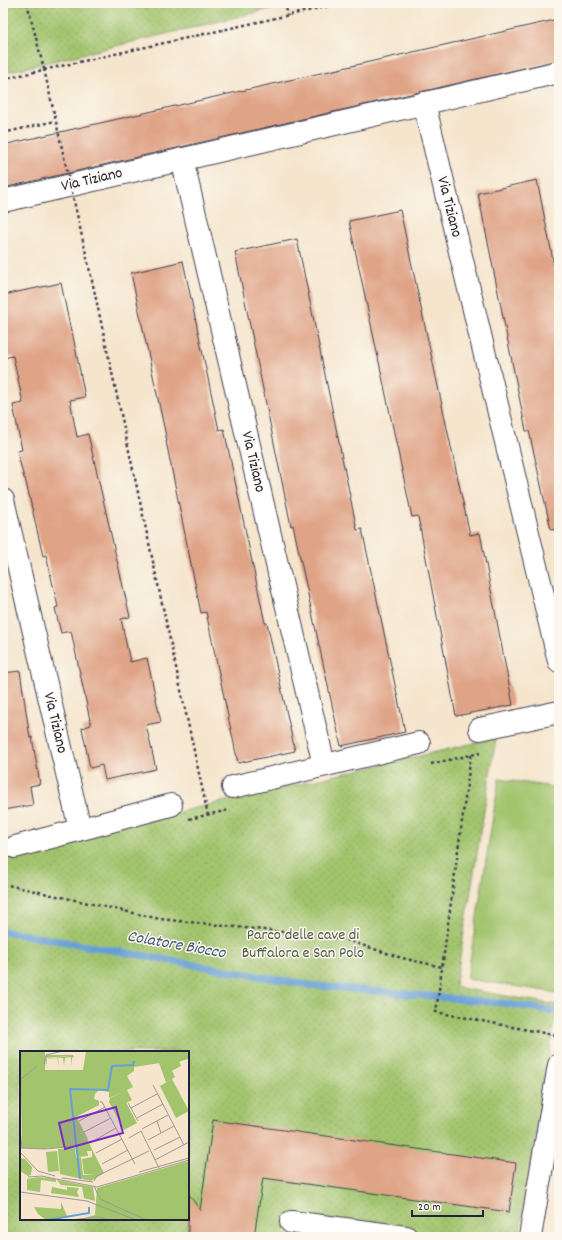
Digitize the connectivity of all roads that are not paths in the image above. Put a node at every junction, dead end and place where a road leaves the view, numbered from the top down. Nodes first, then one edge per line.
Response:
1 (559, 72) edge
2 (424, 103) junction
3 (182, 159) junction
4 (3, 201) edge
5 (3, 500) edge
6 (559, 661) edge
7 (559, 712) edge
8 (480, 729) dead end
9 (419, 743) dead end
10 (324, 765) junction
11 (233, 787) dead end
12 (171, 805) dead end
13 (80, 829) junction
14 (15, 847) dead end
15 (559, 1065) edge
16 (291, 1222) dead end
17 (406, 1237) edge
18 (530, 1237) edge

1 - 2 street, Via Tiziano
2 - 3 street, Via Tiziano
2 - 6 street, Via Tiziano
3 - 4 street, Via Tiziano
3 - 10 street, Via Tiziano
5 - 13 street, Via Tiziano
7 - 8 street
9 - 10 street
10 - 11 street
12 - 13 street
13 - 14 street
15 - 18 street
16 - 17 street

